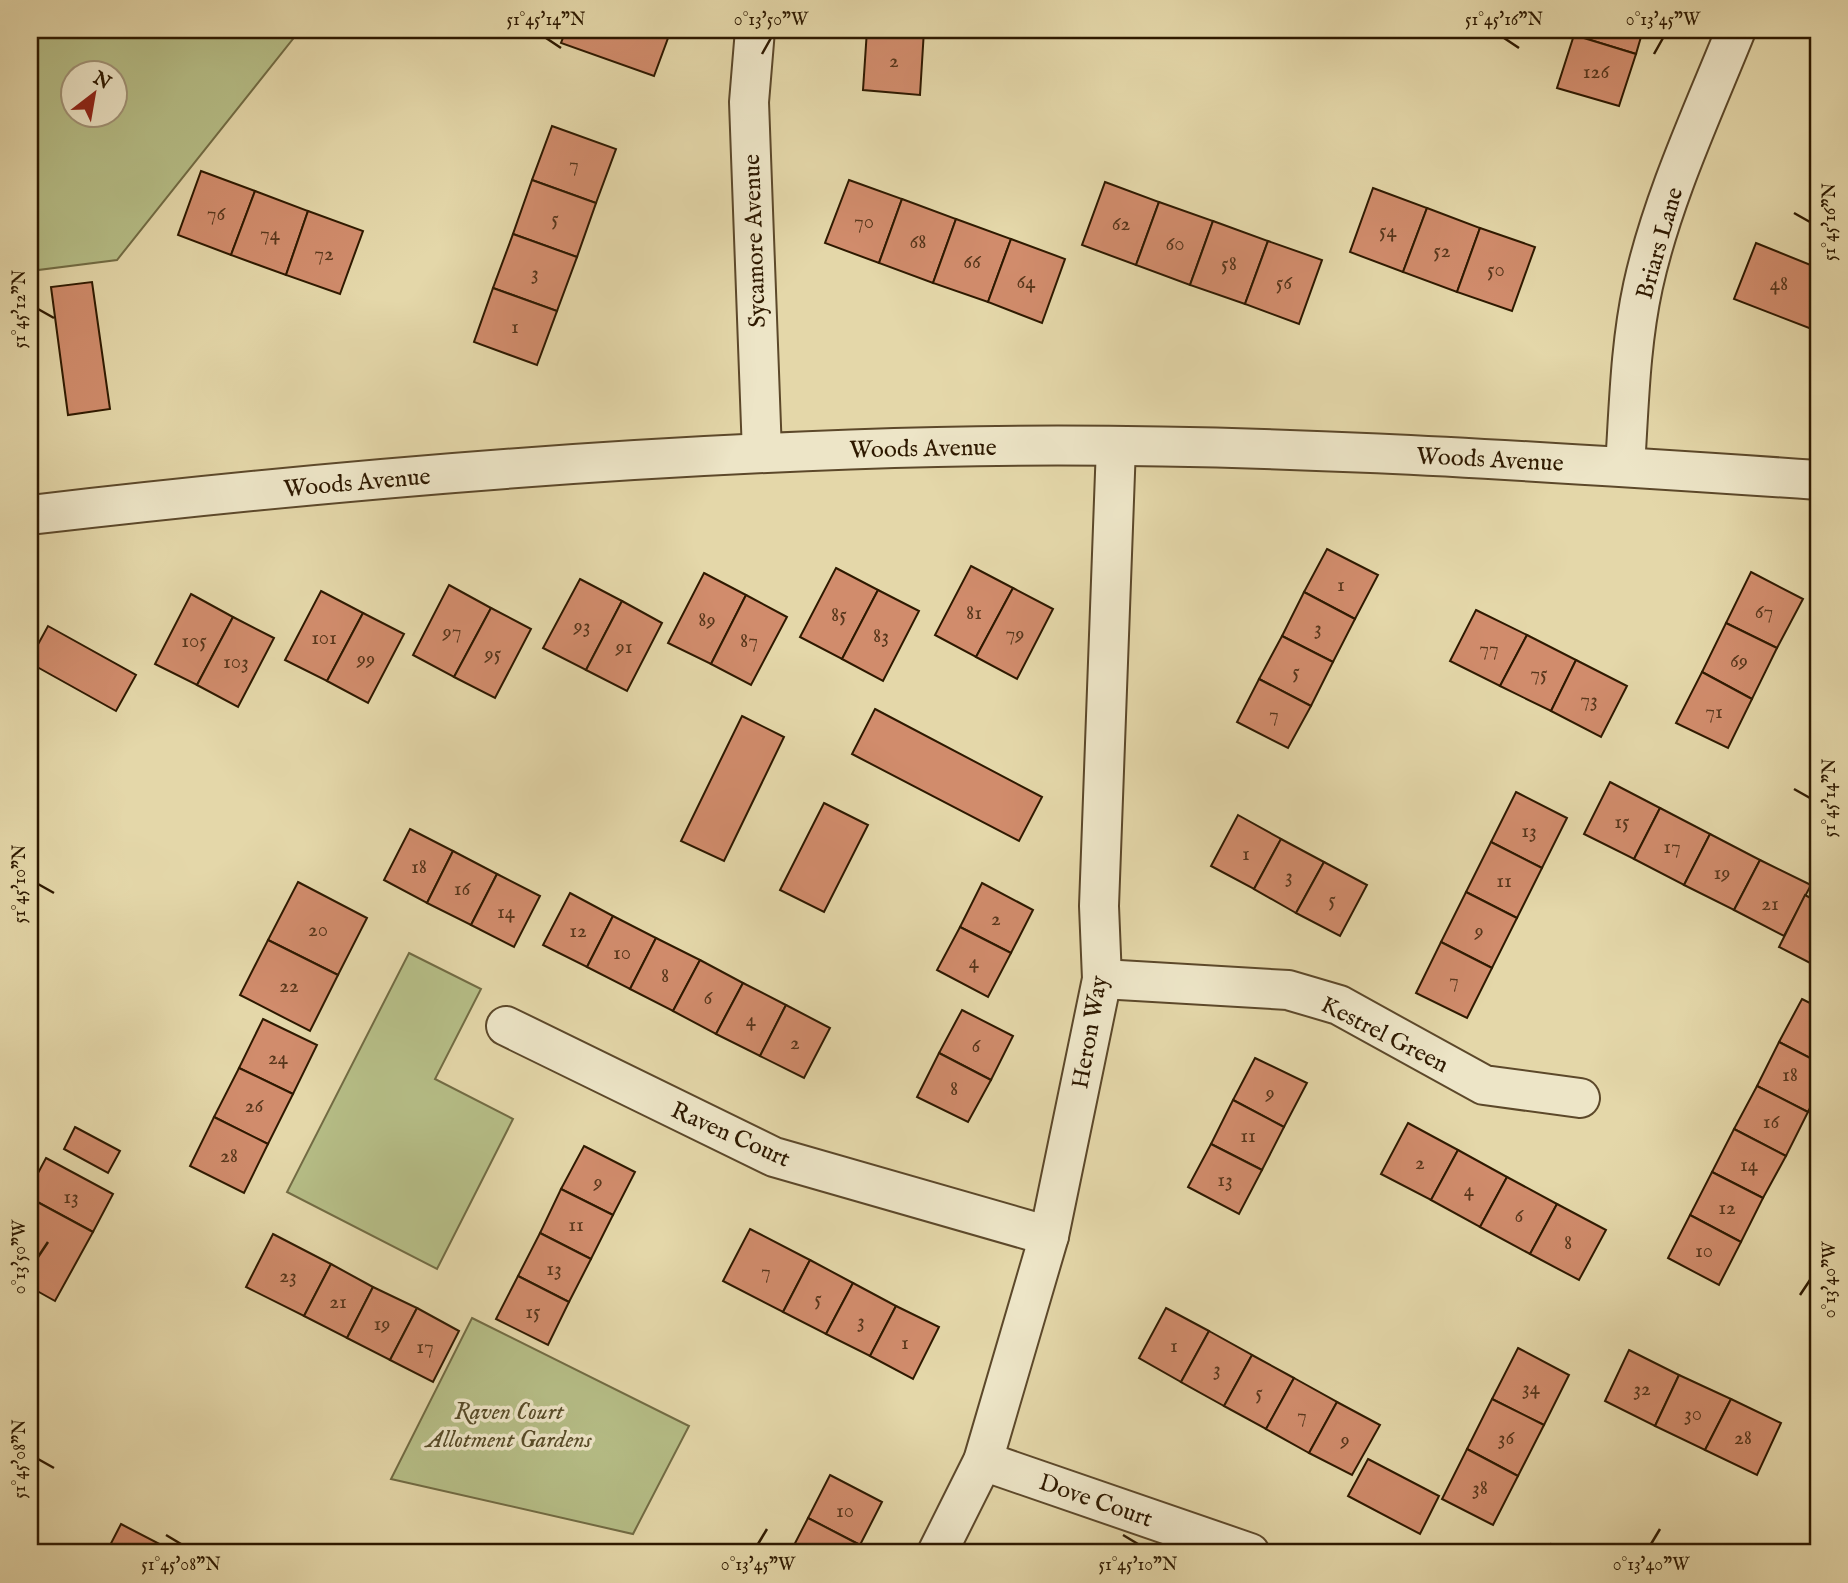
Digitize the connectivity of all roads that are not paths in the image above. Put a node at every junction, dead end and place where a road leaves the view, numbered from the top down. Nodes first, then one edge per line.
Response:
1 (755, 30) edge
2 (1736, 30) edge
3 (1116, 446) junction
4 (762, 453) junction
5 (1625, 467) junction
6 (1818, 480) edge
7 (30, 515) edge
8 (1102, 979) junction
9 (506, 1026) dead end
10 (1580, 1098) dead end
11 (1049, 1236) junction
12 (983, 1461) junction
13 (937, 1553) edge
14 (1250, 1553) edge

1 - 4 street, Sycamore Avenue
2 - 5 street, Briars Lane
3 - 4 street, Woods Avenue
3 - 5 street, Woods Avenue
3 - 8 street, Heron Way
4 - 7 street, Woods Avenue
5 - 6 street, Woods Avenue
8 - 10 street, Kestrel Green
8 - 11 street, Heron Way
9 - 11 street, Raven Court
11 - 12 street, Heron Way
12 - 13 street, Heron Way
12 - 14 street, Dove Court

